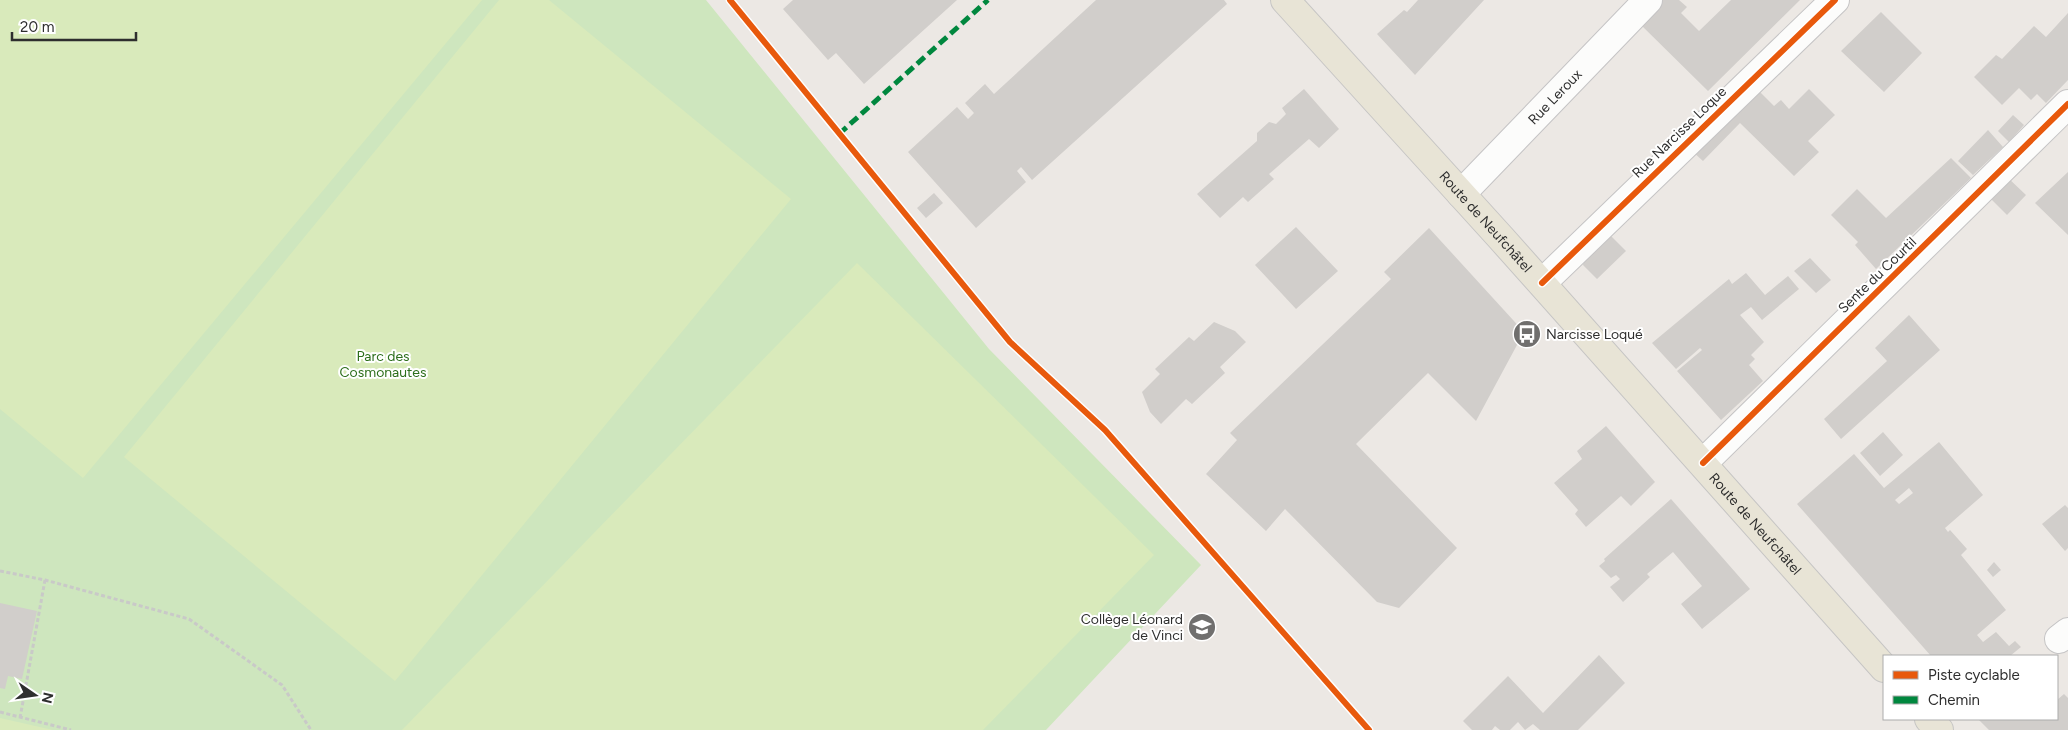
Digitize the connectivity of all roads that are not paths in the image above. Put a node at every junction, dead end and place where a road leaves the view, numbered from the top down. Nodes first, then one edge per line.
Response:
1 (1285, 0) edge
2 (1648, 0) edge
3 (1835, 0) edge
4 (2068, 104) edge
5 (1461, 194) junction
6 (1542, 283) junction
7 (1703, 463) junction
8 (1883, 667) edge
9 (1930, 720) edge
10 (1939, 730) edge

1 - 5 main road, Route de Neufchâtel
2 - 5 street, Rue Leroux
3 - 6 street, Rue Narcisse Loque
4 - 7 street, Sente du Courtil
5 - 6 main road, Route de Neufchâtel
6 - 7 main road, Route de Neufchâtel
7 - 8 main road, Route de Neufchâtel
9 - 10 main road

